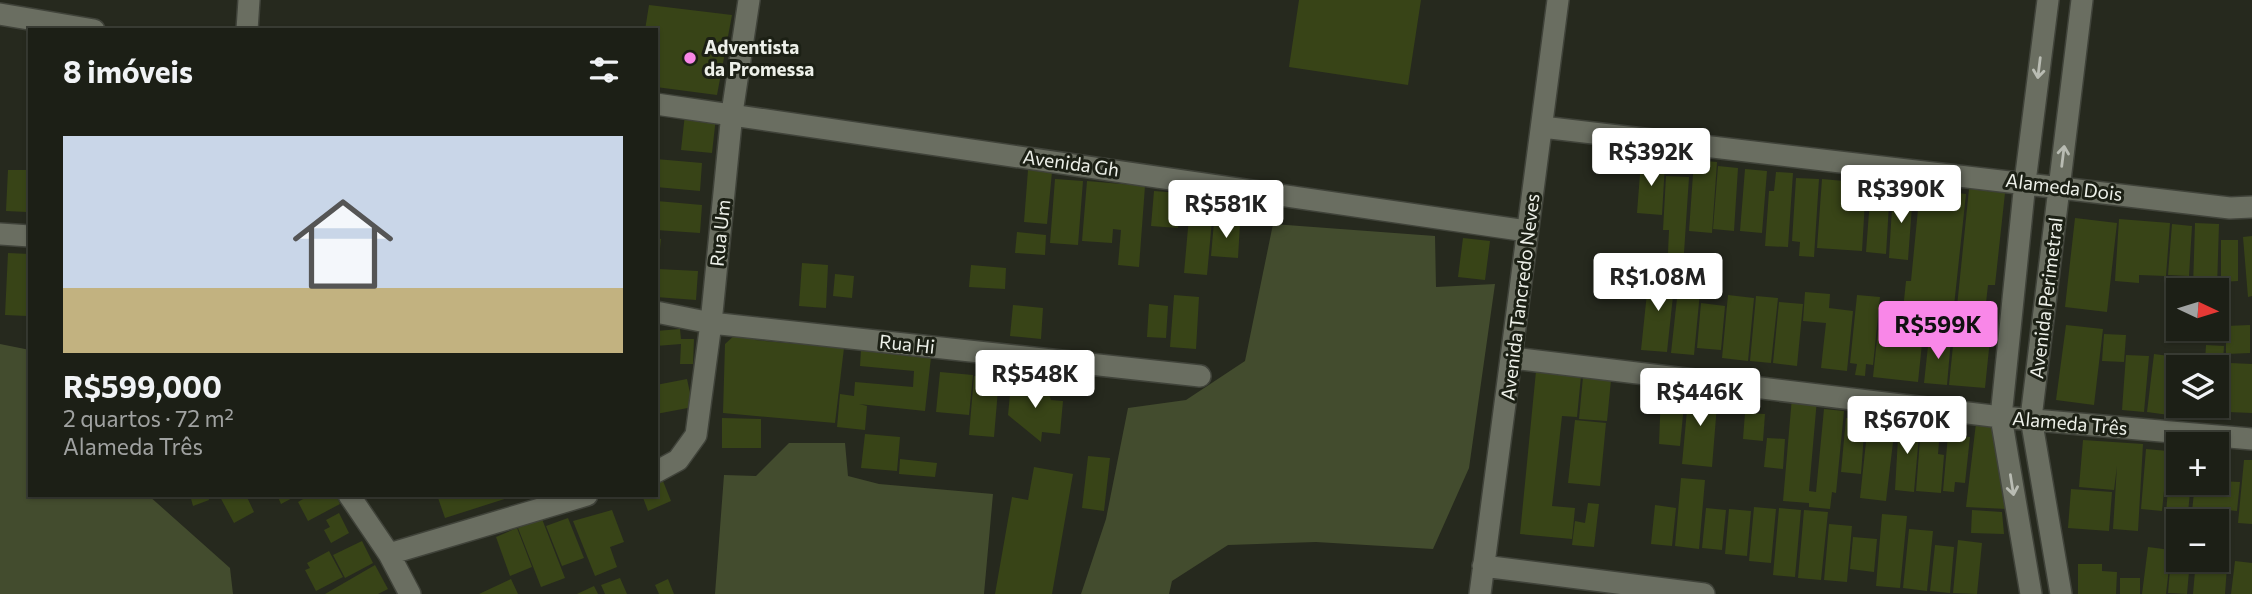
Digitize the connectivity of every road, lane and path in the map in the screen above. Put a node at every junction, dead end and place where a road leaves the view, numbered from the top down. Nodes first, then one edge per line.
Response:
1 (249, 0) edge
2 (749, 0) edge
3 (1558, 0) edge
4 (2048, 0) edge
5 (2081, 0) edge
6 (0, 14) edge
7 (82, 28) edge
8 (247, 28) edge
9 (658, 104) edge
10 (732, 113) junction
11 (1542, 127) junction
12 (2025, 181) junction
13 (2059, 186) junction
14 (2252, 207) edge
15 (1527, 231) junction
16 (0, 234) edge
17 (28, 236) edge
18 (658, 312) edge
19 (711, 323) junction
20 (1513, 358) junction
21 (1200, 376) dead end
22 (2001, 417) junction
23 (2031, 418) junction
24 (2252, 439) edge
25 (658, 471) edge
26 (350, 497) edge
27 (580, 497) edge
28 (388, 554) junction
29 (1483, 566) junction
30 (410, 594) edge
31 (1480, 594) edge
32 (1704, 594) edge
33 (2031, 594) edge
34 (2061, 594) edge

1 - 8 street
2 - 10 street, Rua Um
3 - 11 street, Avenida Tancredo Neves
4 -> 12 street, Avenida Perimetral
13 -> 5 street, Avenida Perimetral
6 - 7 street
9 - 10 street, Avenida Gh
10 - 15 street, Avenida Gh
10 - 19 street, Rua Um
11 - 12 street, Alameda Dois
11 - 15 street, Avenida Tancredo Neves
12 - 13 street, Alameda Dois
12 - 22 street, Avenida Perimetral
13 - 14 street, Alameda Dois
13 - 23 street, Avenida Perimetral
15 - 20 street, Avenida Tancredo Neves
16 - 17 street
18 - 19 street, Rua Hi
19 - 21 street, Rua Hi
19 - 25 street, Rua Um
20 - 22 street, Alameda Três
20 - 29 street, Avenida Tancredo Neves
22 - 23 street, Alameda Três
22 -> 33 street, Avenida Perimetral
23 - 24 street, Alameda Três
23 - 34 street, Avenida Perimetral
26 - 28 street
27 - 28 street
28 - 30 street
29 - 31 street, Avenida Tancredo Neves
29 - 32 street

